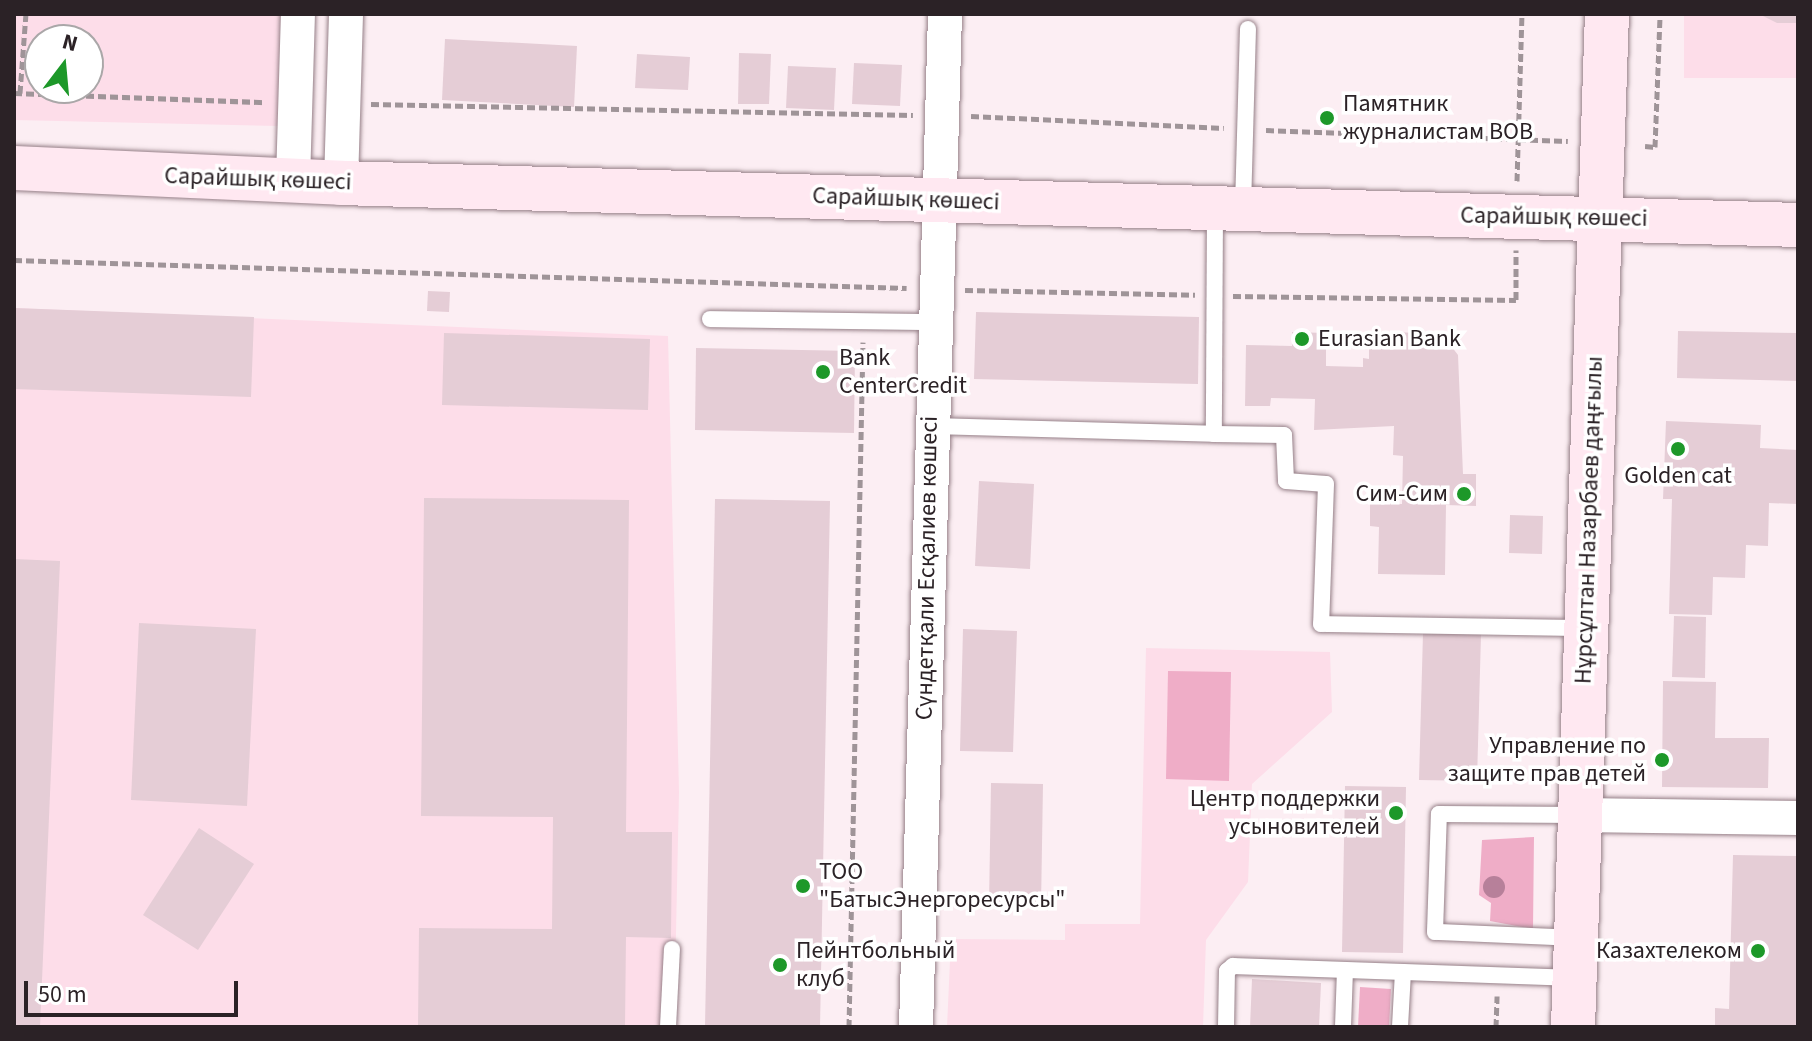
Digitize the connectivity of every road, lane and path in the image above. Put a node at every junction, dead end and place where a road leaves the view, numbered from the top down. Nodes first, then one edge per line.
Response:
1 (26, 14) edge
2 (298, 14) edge
3 (346, 14) edge
4 (945, 14) edge
5 (1522, 14) edge
6 (1607, 14) edge
7 (1660, 14) edge
8 (1248, 29) dead end
9 (17, 93) edge
10 (294, 103) junction
11 (343, 103) junction
12 (940, 115) junction
13 (1245, 129) junction
14 (1518, 139) junction
15 (1570, 141) dead end
16 (1645, 146) dead end
17 (14, 168) edge
18 (293, 181) junction
19 (341, 183) junction
20 (1517, 184) dead end
21 (936, 200) junction
22 (1229, 208) junction
23 (1600, 218) junction
24 (1798, 225) edge
25 (1516, 245) dead end
26 (14, 260) edge
27 (1214, 295) junction
28 (933, 305) junction
29 (710, 319) dead end
30 (864, 321) junction
31 (930, 426) junction
32 (1214, 434) junction
33 (1586, 628) junction
34 (1579, 815) junction
35 (1798, 818) edge
36 (672, 949) dead end
37 (1575, 958) junction
38 (1345, 970) junction
39 (1403, 972) junction
40 (1497, 976) junction
41 (668, 1027) edge
42 (849, 1027) edge
43 (916, 1027) edge
44 (1226, 1027) edge
45 (1343, 1027) edge
46 (1400, 1027) edge
47 (1496, 1027) edge
48 (1573, 1027) edge

1 - 9 path
2 - 10 street
3 - 11 street
4 - 12 street, Сүндетқали Есқалиев көшесі
5 - 14 path
6 - 23 street, Нұрсұлтан Назарбаев даңғылы
7 - 16 path
8 - 13 lane
9 - 10 path
10 - 18 street
11 - 12 path
11 - 19 street
12 - 13 path
12 - 21 street, Сүндетқали Есқалиев көшесі
13 - 14 path
13 - 22 lane
14 - 15 path
14 - 20 path
17 - 18 street, Сарайшық көшесі
18 - 19 street, Сарайшық көшесі
19 - 21 street, Сарайшық көшесі
21 - 22 street, Сарайшық көшесі
21 - 28 street, Сүндетқали Есқалиев көшесі
22 - 23 street, Сарайшық көшесі
22 - 27 lane
23 - 24 street, Сарайшық көшесі
23 - 33 street, Нұрсұлтан Назарбаев даңғылы
25 - 27 path
26 - 28 path
27 - 28 path
27 - 32 lane
28 - 30 lane
28 - 31 street, Сүндетқали Есқалиев көшесі
29 - 30 lane
30 - 42 path
31 - 32 lane
31 - 43 street, Сүндетқали Есқалиев көшесі
32 - 33 lane
33 - 34 street, Нұрсұлтан Назарбаев даңғылы
34 - 35 street
34 - 37 street, Нұрсұлтан Назарбаев даңғылы
34 - 37 lane
36 - 41 lane
37 - 40 lane
37 - 48 street, Нұрсұлтан Назарбаев даңғылы
38 - 39 lane
38 - 44 lane
38 - 45 lane
39 - 40 lane
39 - 46 lane
40 - 47 path

